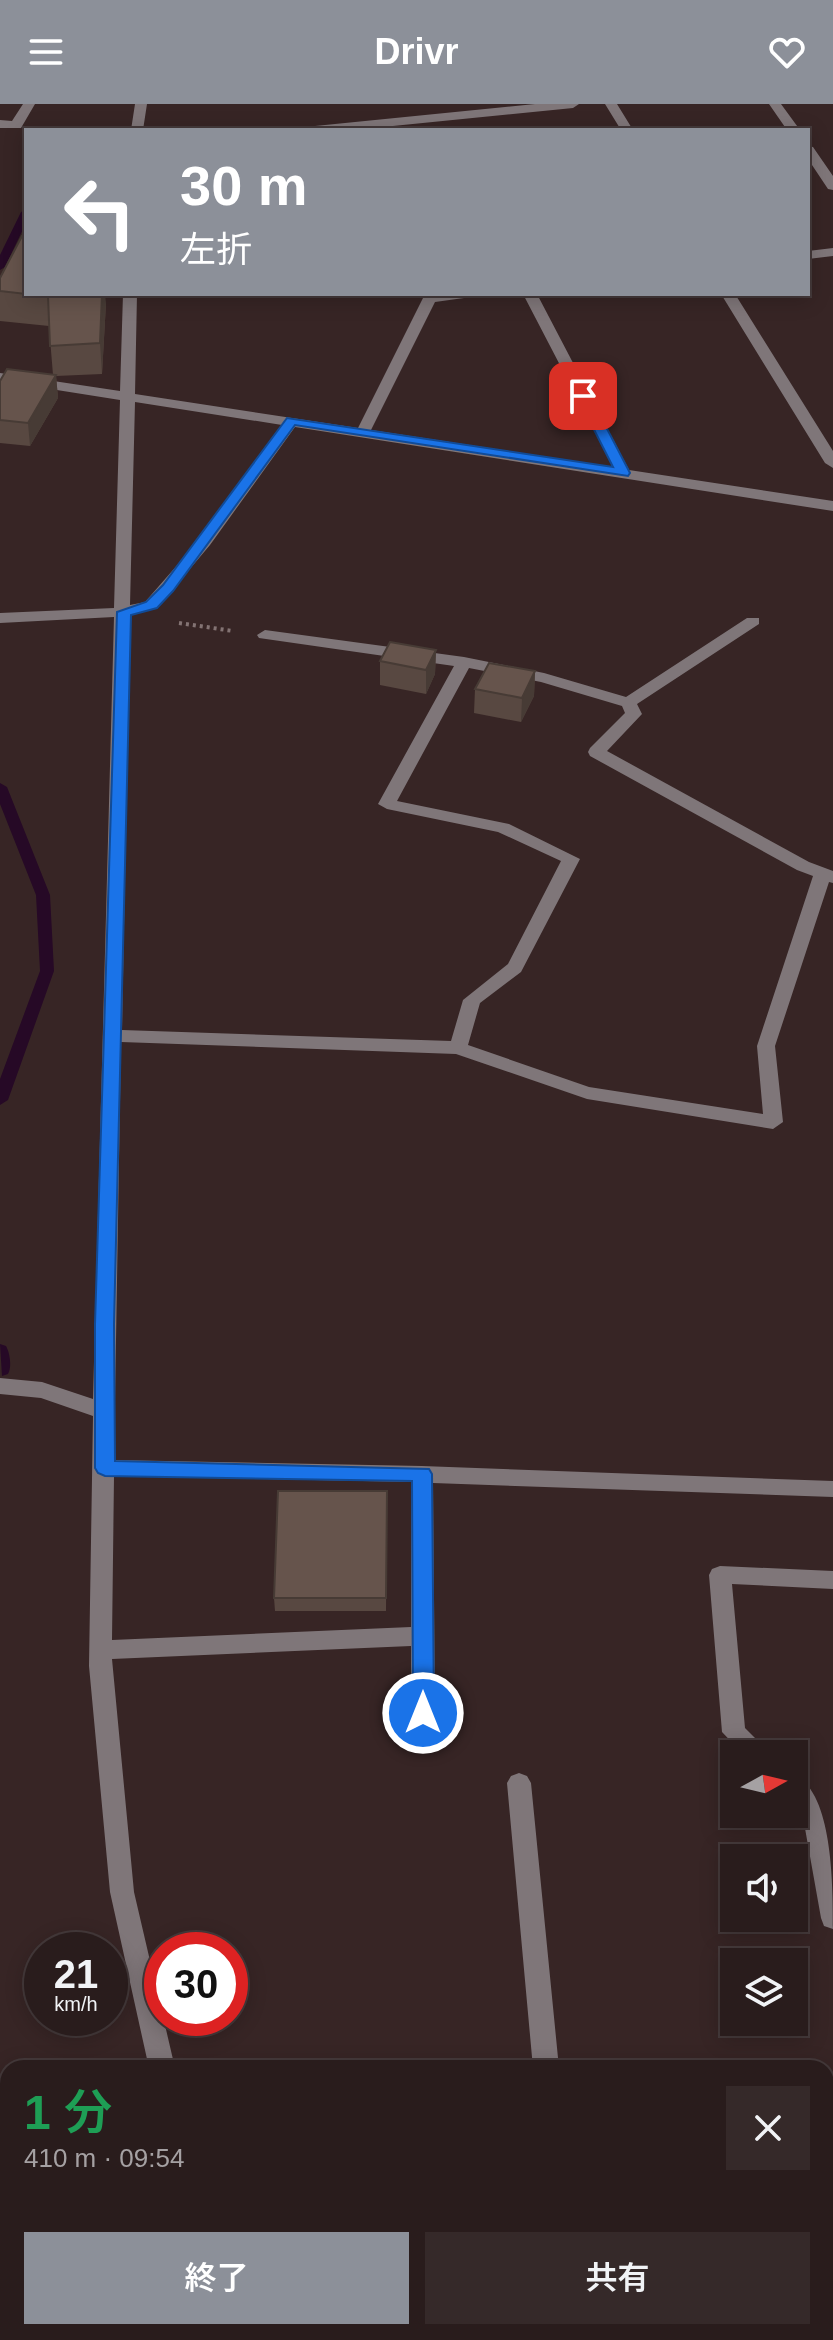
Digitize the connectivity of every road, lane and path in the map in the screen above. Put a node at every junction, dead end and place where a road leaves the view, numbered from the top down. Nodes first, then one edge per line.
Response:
1 (29, 104) edge
2 (141, 104) edge
3 (573, 104) edge
4 (611, 104) edge
5 (775, 104) edge
6 (0, 124) edge
7 (446, 124) edge
8 (137, 128) edge
9 (359, 128) edge
10 (626, 128) edge
11 (793, 128) edge
12 (810, 153) edge
13 (833, 186) edge
14 (833, 252) edge
15 (810, 255) edge
16 (130, 296) edge
17 (431, 296) edge
18 (531, 296) edge
19 (729, 296) edge
20 (0, 377) edge
21 (128, 394) junction
22 (292, 421) junction
23 (363, 432) junction
24 (832, 459) edge
25 (623, 473) junction
26 (833, 506) edge
27 (124, 612) junction
28 (0, 618) edge
29 (753, 621) dead end
30 (265, 635) joint
31 (464, 662) junction
32 (628, 703) junction
33 (828, 876) edge
34 (114, 1036) junction
35 (458, 1048) junction
36 (0, 1386) edge
37 (106, 1412) junction
38 (105, 1468) junction
39 (422, 1474) junction
40 (833, 1489) edge
41 (833, 1580) edge
42 (423, 1636) junction
43 (101, 1650) junction
44 (423, 1713) dead end
45 (743, 1740) edge
46 (519, 1783) dead end
47 (808, 1797) edge
48 (833, 1918) edge
49 (160, 2060) edge
50 (545, 2060) edge

1 - 6 street
2 - 8 street
3 - 7 street
4 - 10 street
5 - 11 street
7 - 9 street
12 - 13 street
14 - 15 street
16 - 21 street
17 - 23 street
18 - 25 street
19 - 24 street
20 - 21 street
21 - 22 street
21 - 27 street
22 - 23 street
22 - 27 street
23 - 25 street
25 - 26 street
27 - 28 street
27 - 30 path
27 - 34 street
29 - 32 street
30 - 31 street
31 - 32 street
31 - 35 street
32 - 33 street
33 - 35 street
34 - 35 street
34 - 37 street
36 - 37 street
37 - 38 street
38 - 39 street
38 - 43 street
39 - 40 street
39 - 42 street
41 - 45 street
42 - 43 street
42 - 44 street
43 - 49 street
46 - 50 street
47 - 48 street

